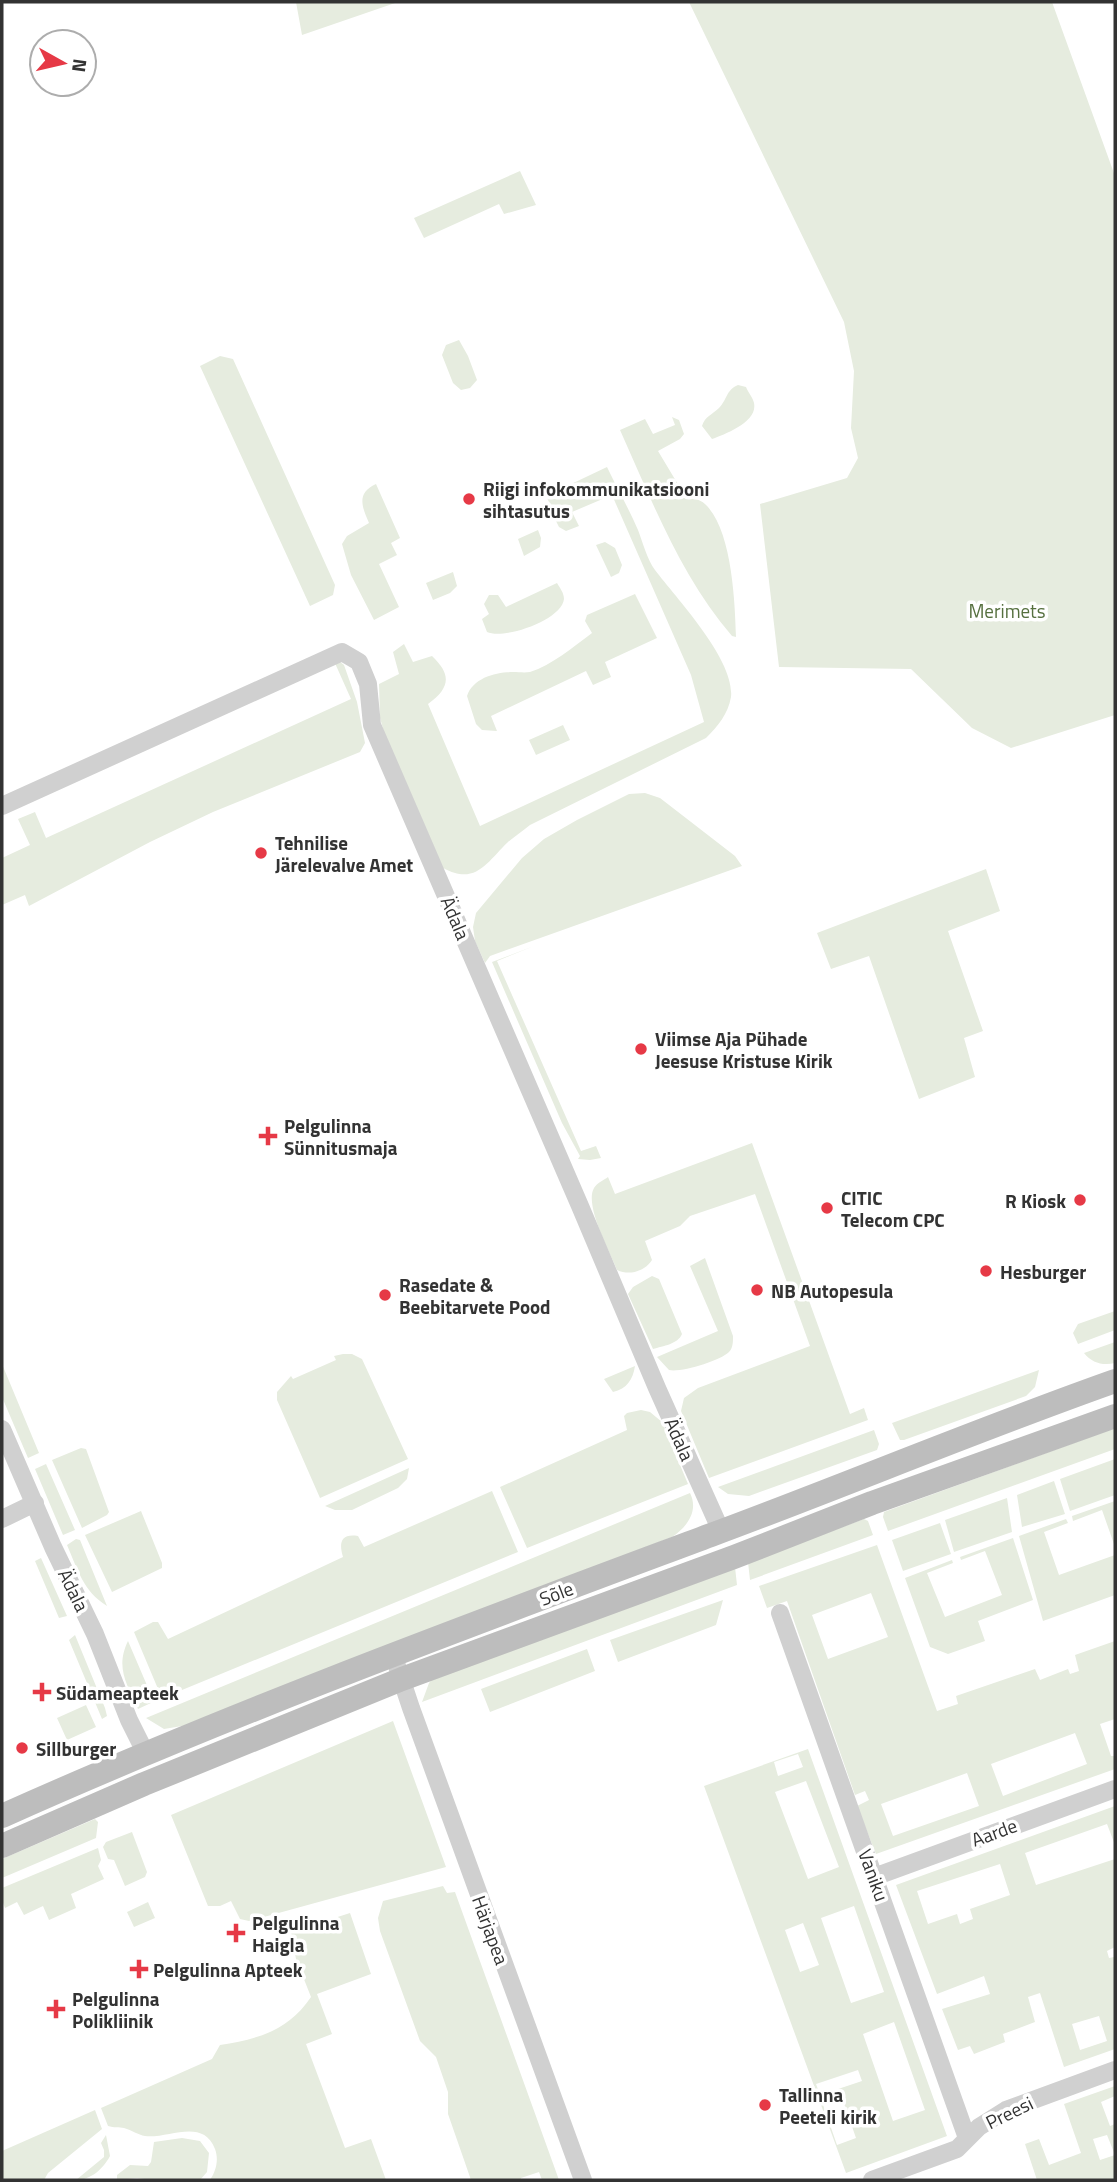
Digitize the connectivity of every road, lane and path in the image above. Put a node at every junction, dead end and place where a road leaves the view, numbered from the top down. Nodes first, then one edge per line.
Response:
1 (2, 806) edge
2 (1115, 1381) edge
3 (1115, 1416) edge
4 (2, 1429) edge
5 (35, 1503) junction
6 (2, 1519) edge
7 (721, 1531) junction
8 (780, 1613) dead end
9 (393, 1654) junction
10 (402, 1679) junction
11 (145, 1752) junction
12 (1115, 1789) edge
13 (2, 1816) edge
14 (2, 1846) edge
15 (874, 1877) junction
16 (1115, 2070) edge
17 (967, 2138) junction
18 (583, 2180) edge
19 (872, 2180) edge

1 - 7 street, Ädala
2 - 7 main road, Sõle
3 - 10 main road, Sõle
4 - 5 street, Ädala
5 - 6 street
5 - 11 street, Ädala
7 - 9 main road, Sõle
8 - 15 street, Vaniku
9 - 10 street, Härjapea
9 - 11 main road, Sõle
10 - 14 main road, Sõle
10 - 18 street, Härjapea
11 - 13 main road, Sõle
12 - 15 street, Aarde
15 - 17 street, Vaniku
16 - 17 street, Preesi
17 - 19 street, Preesi

